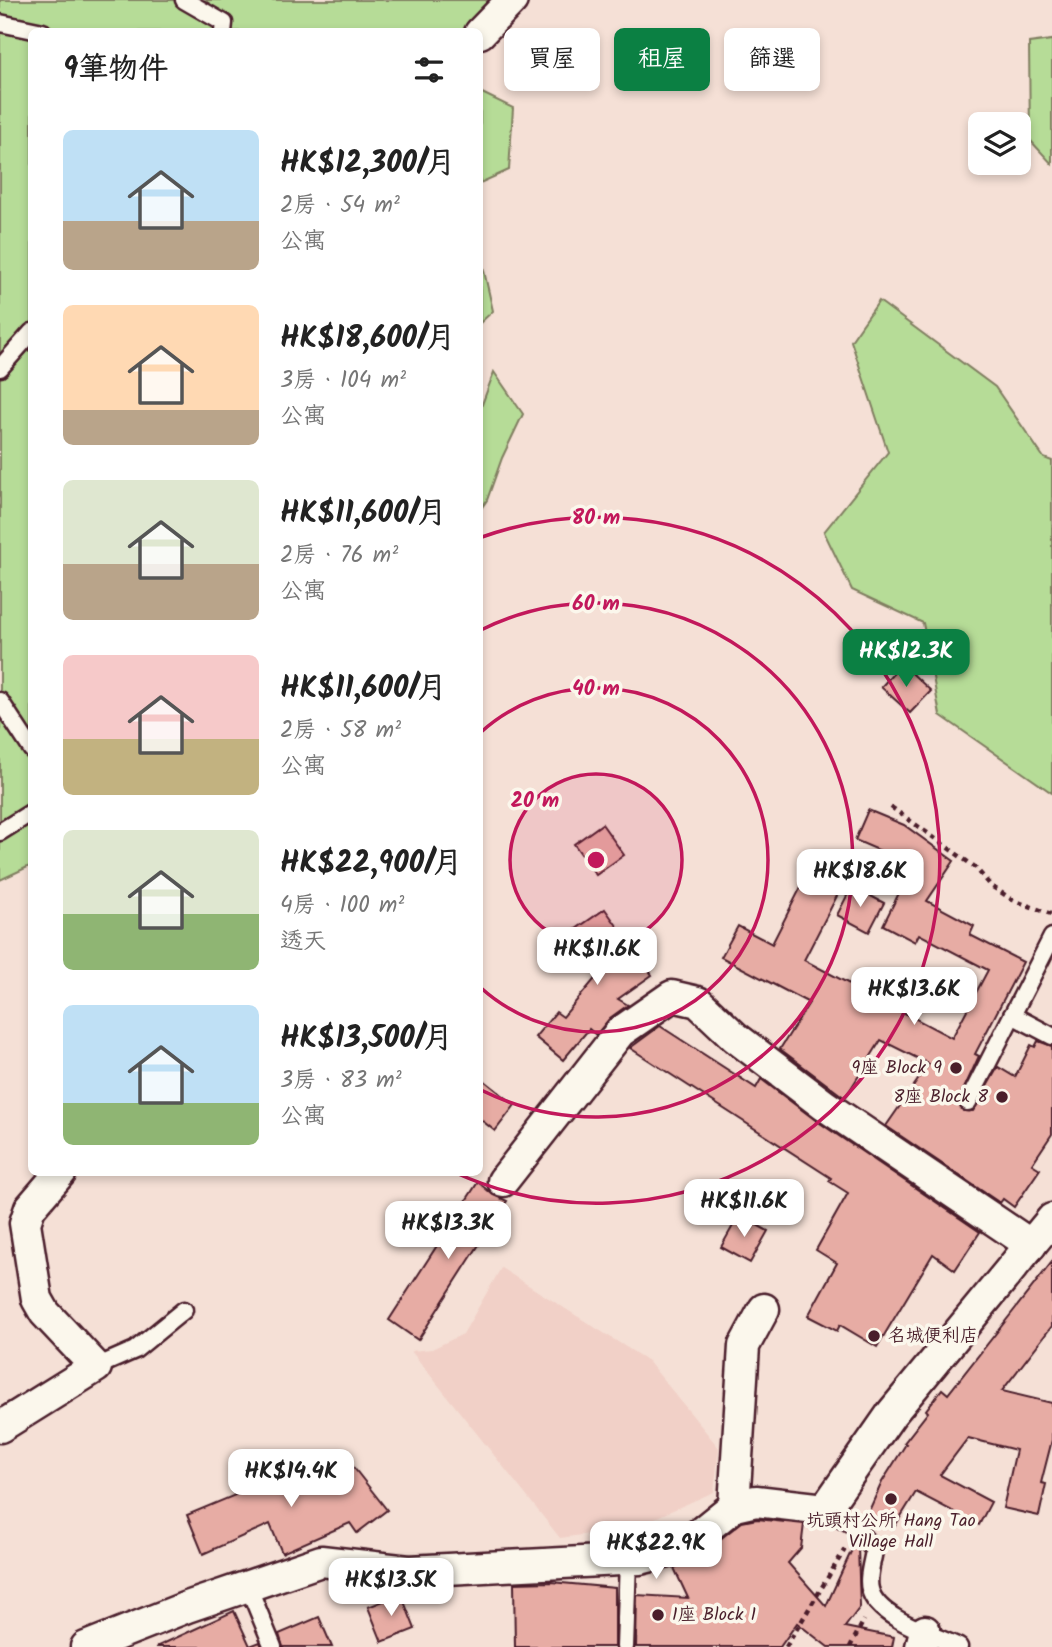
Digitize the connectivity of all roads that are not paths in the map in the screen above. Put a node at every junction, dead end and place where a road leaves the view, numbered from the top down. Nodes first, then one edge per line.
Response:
1 (184, 0) edge
2 (512, 0) edge
3 (0, 23) edge
4 (223, 28) edge
5 (28, 29) edge
6 (483, 30) edge
7 (28, 336) edge
8 (0, 368) edge
9 (0, 701) edge
10 (28, 744) edge
11 (28, 815) edge
12 (0, 832) edge
13 (1052, 936) edge
14 (1012, 1015) junction
15 (1052, 1036) edge
16 (968, 1102) dead end
17 (58, 1176) edge
18 (503, 1181) dead end
19 (1052, 1219) edge
20 (1031, 1245) junction
21 (764, 1309) dead end
22 (184, 1310) dead end
23 (96, 1367) junction
24 (0, 1427) edge
25 (734, 1506) junction
26 (825, 1509) junction
27 (628, 1560) junction
28 (248, 1586) junction
29 (923, 1639) edge
30 (86, 1647) edge
31 (273, 1647) edge
32 (625, 1647) edge
33 (960, 1647) edge

1 - 4 lane
2 - 6 street
3 - 5 lane
7 - 8 lane
9 - 10 lane
11 - 12 lane
13 - 14 lane
14 - 15 lane
14 - 16 lane
17 - 23 street
18 - 20 street
19 - 20 street
20 - 26 street
21 - 25 street
22 - 23 lane
23 - 24 street
25 - 26 street
25 - 27 street
26 - 29 lane
27 - 28 street
27 - 32 lane
28 - 30 street
28 - 31 lane
29 - 33 lane

